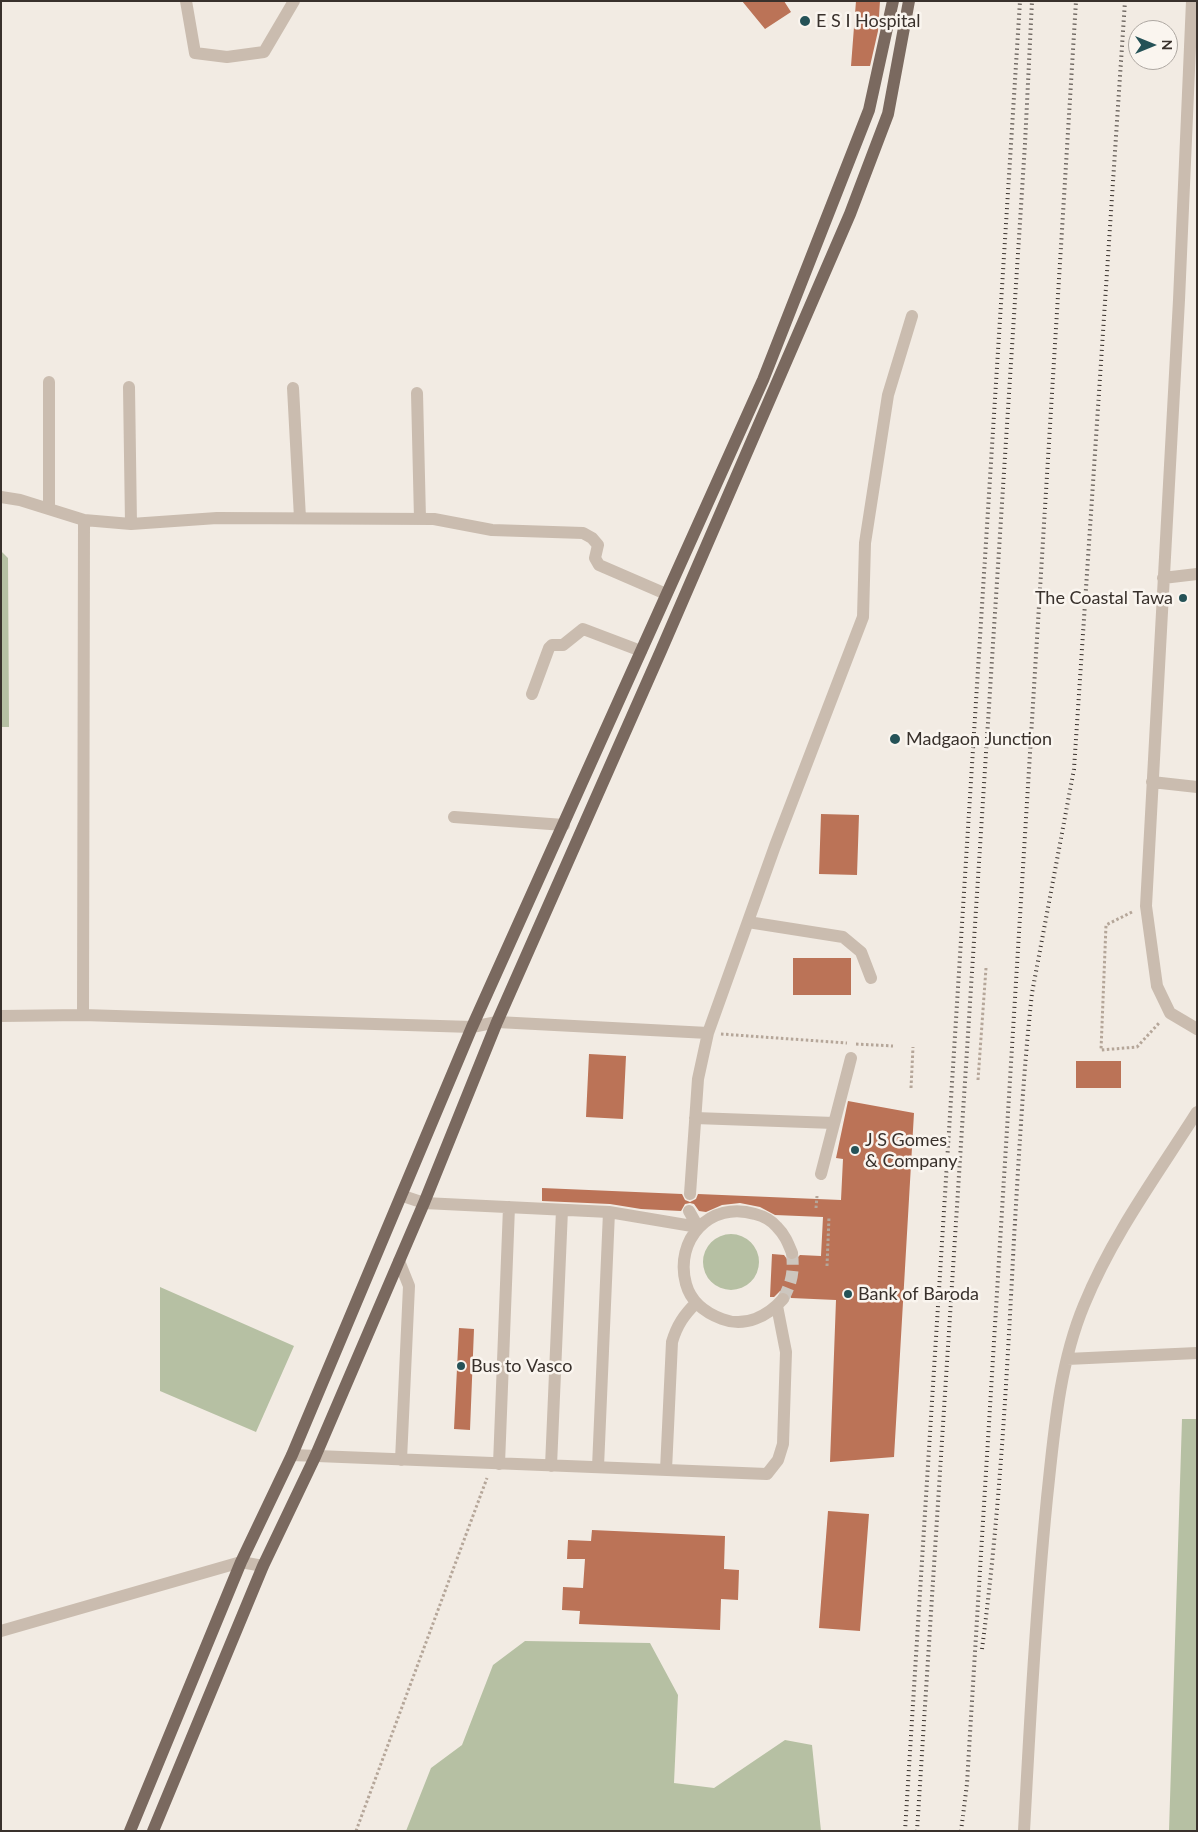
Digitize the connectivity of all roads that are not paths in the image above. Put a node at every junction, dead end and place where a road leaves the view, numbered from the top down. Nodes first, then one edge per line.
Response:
1 (186, 1) edge
2 (294, 1) edge
3 (892, 1) edge
4 (909, 1) edge
5 (1192, 1) edge
6 (912, 316) dead end
7 (49, 382) dead end
8 (129, 387) dead end
9 (293, 388) dead end
10 (416, 393) dead end
11 (1, 497) edge
12 (49, 509) junction
13 (300, 518) junction
14 (420, 519) junction
15 (84, 520) junction
16 (131, 524) junction
17 (1197, 574) edge
18 (1163, 578) junction
19 (666, 594) junction
20 (640, 651) junction
21 (532, 694) dead end
22 (1152, 782) junction
23 (1197, 787) edge
24 (454, 817) dead end
25 (564, 825) junction
26 (748, 922) junction
27 (510, 943) junction
28 (529, 949) junction
29 (871, 978) dead end
30 (83, 1015) junction
31 (1, 1016) edge
32 (497, 1022) junction
33 (472, 1027) junction
34 (1197, 1029) edge
35 (708, 1034) junction
36 (851, 1058) dead end
37 (1197, 1112) edge
38 (695, 1118) junction
39 (834, 1123) junction
40 (821, 1174) dead end
41 (690, 1194) dead end
42 (403, 1196) junction
43 (424, 1203) junction
44 (509, 1207) junction
45 (562, 1210) junction
46 (688, 1211) dead end
47 (609, 1212) junction
48 (698, 1227) junction
49 (792, 1253) tunnel mouth
50 (399, 1261) junction
51 (696, 1303) junction
52 (1197, 1353) edge
53 (1067, 1359) junction
54 (292, 1455) junction
55 (314, 1457) junction
56 (401, 1460) junction
57 (496, 1464) junction
58 (551, 1466) junction
59 (598, 1467) junction
60 (666, 1470) junction
61 (241, 1562) junction
62 (263, 1566) junction
63 (1, 1631) edge
64 (130, 1831) edge
65 (153, 1831) edge
66 (1024, 1831) edge

1 - 2 street
3 - 19 main road
4 - 28 main road
5 - 18 street
6 - 26 street
7 - 12 street
8 - 16 street
9 - 13 street
10 - 14 street
11 - 12 street
12 - 15 street
13 - 14 street
13 - 16 street
14 - 19 street
15 - 16 street
15 - 30 street
17 - 18 street
18 - 22 street
19 - 20 main road
20 - 21 street
20 - 25 main road
22 - 23 street
22 - 34 street
24 - 25 street
25 - 27 main road
26 - 29 street
26 - 35 street
27 - 28 main road
27 - 33 main road
28 - 32 main road
30 - 31 street
30 - 33 street
32 - 33 street
32 - 35 street
32 - 43 main road
33 - 42 main road
35 - 38 street
36 - 39 street
37 - 53 street
38 - 39 street
38 - 41 street
39 - 40 street
42 - 43 street
42 - 54 main road
43 - 44 street
43 - 50 main road
44 - 45 street
44 - 57 street
45 - 47 street
45 - 58 street
46 - 48 street
47 - 48 street
47 - 59 street
48 - 49 street
48 - 51 street
50 - 55 main road
50 - 56 street
51 - 60 street
51 - 60 street
52 - 53 street
53 - 66 street
54 - 55 street
54 - 61 main road
55 - 56 street
55 - 62 main road
56 - 57 street
57 - 58 street
58 - 59 street
59 - 60 street
61 - 62 street
61 - 63 street
61 - 64 main road
62 - 65 main road

